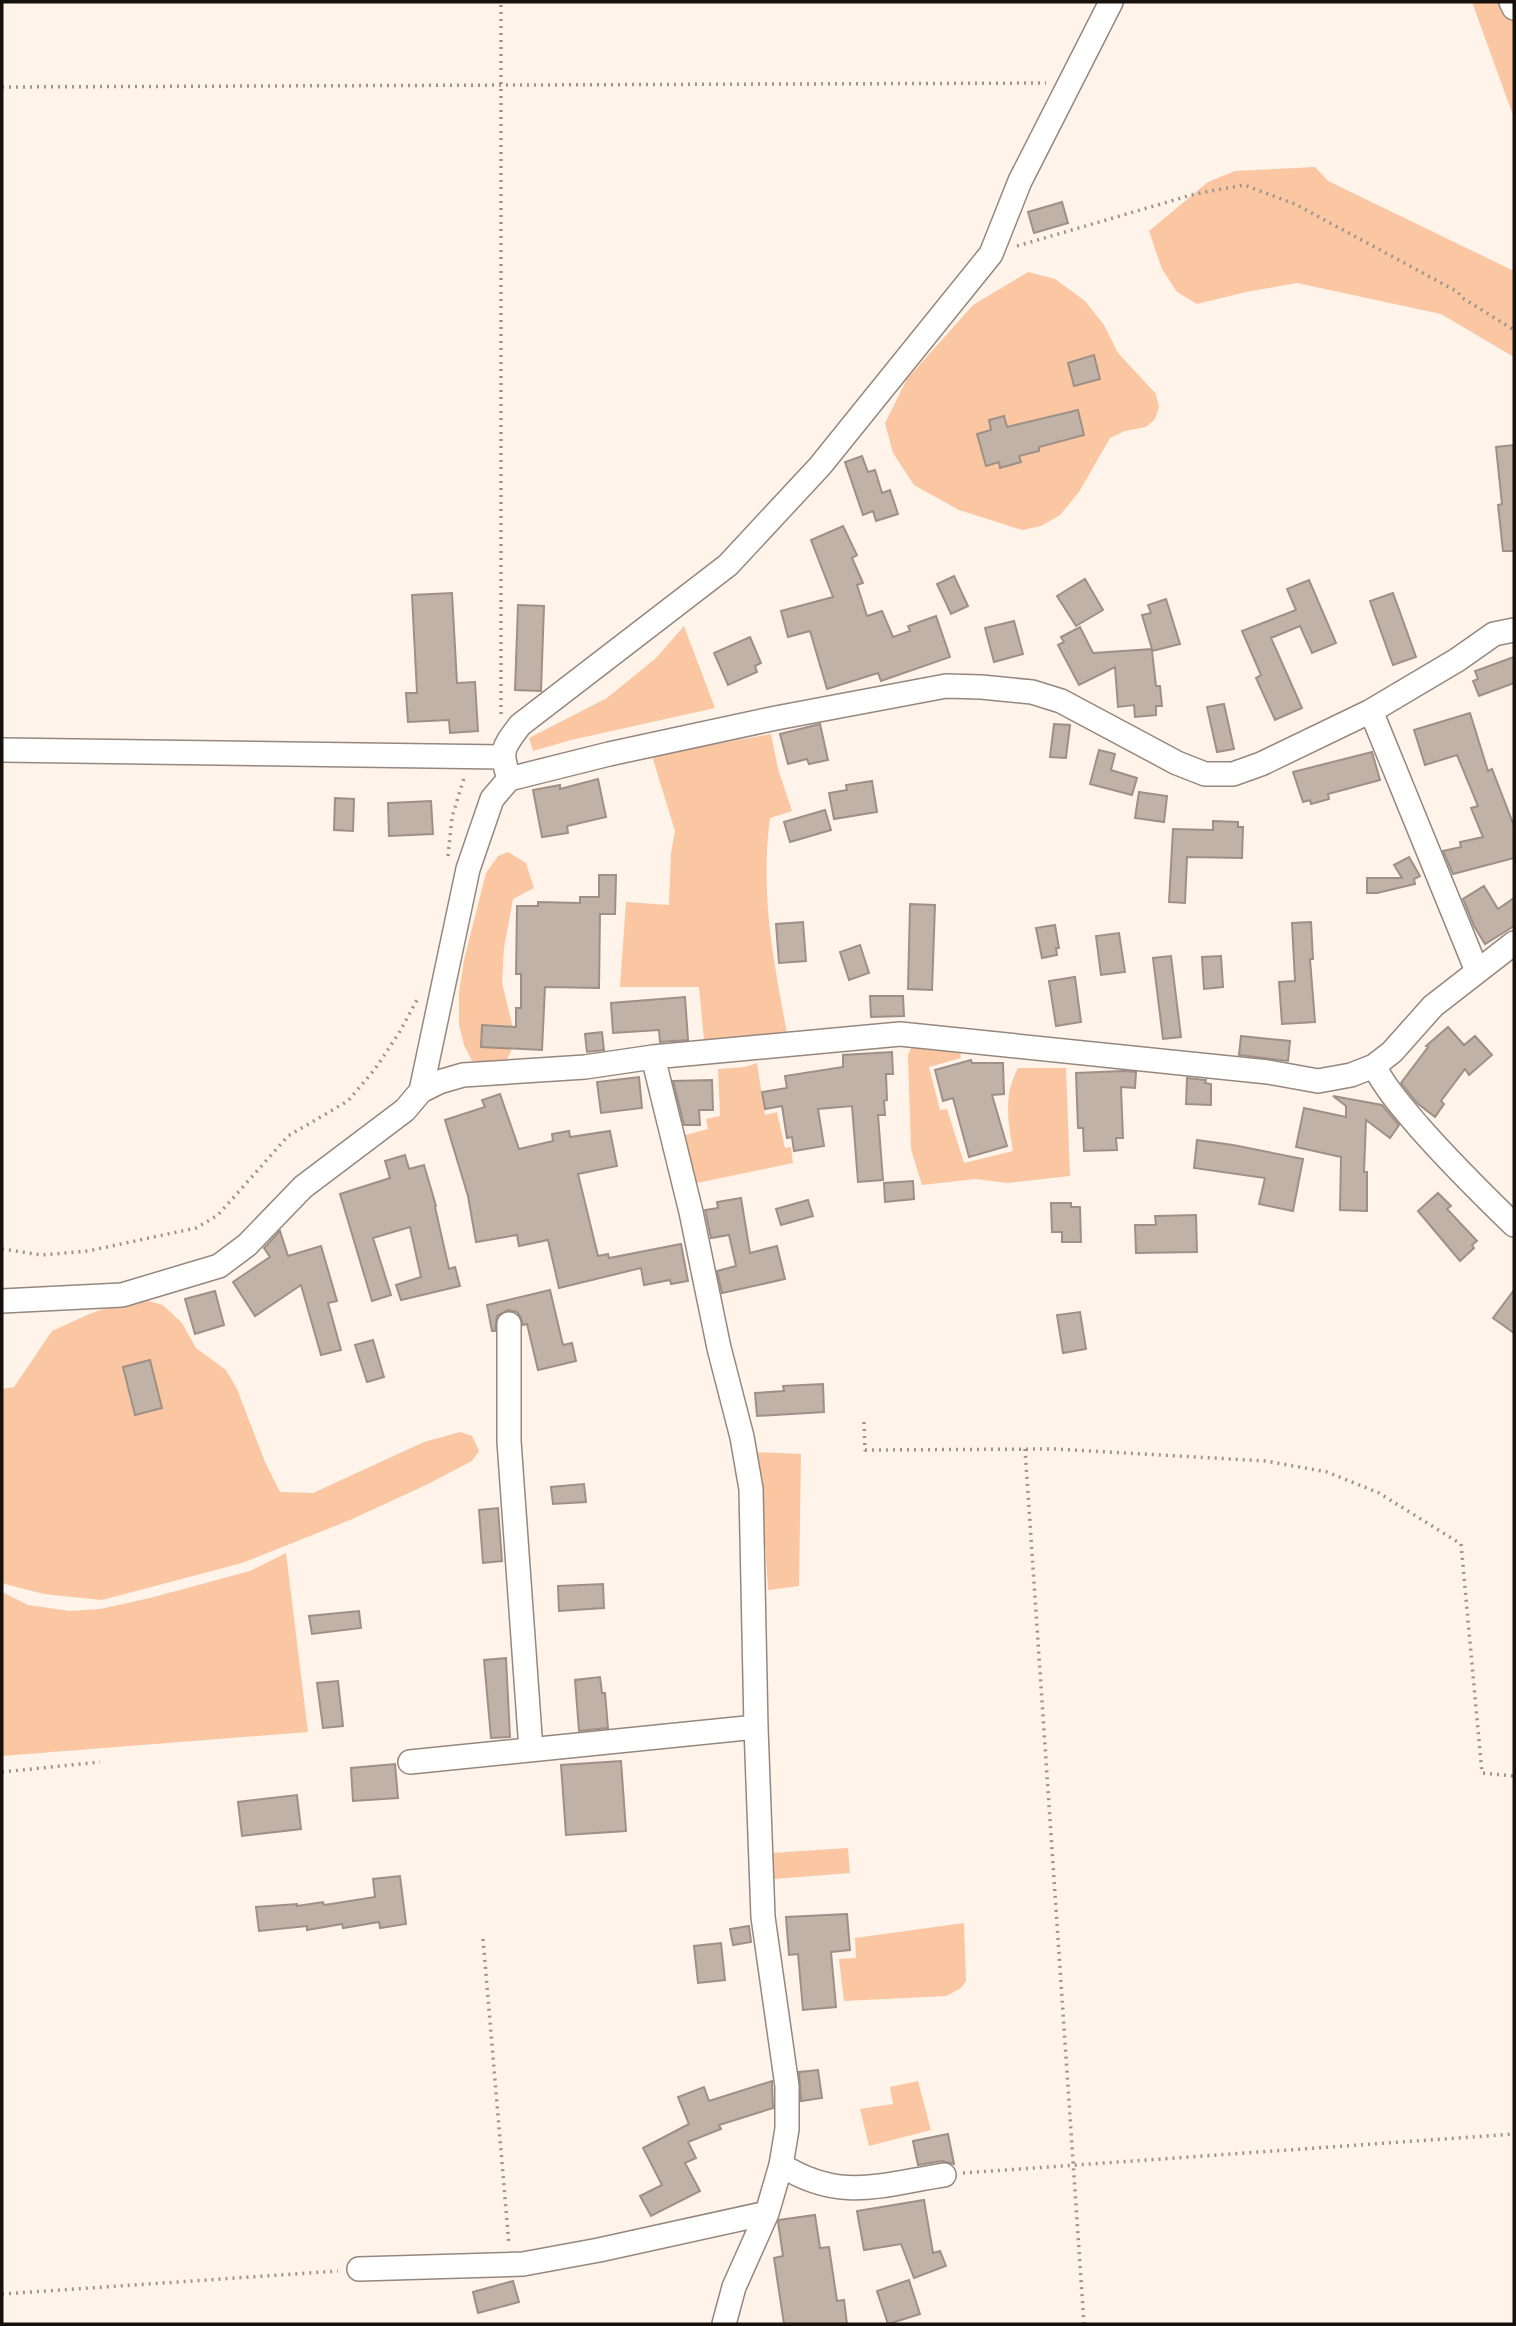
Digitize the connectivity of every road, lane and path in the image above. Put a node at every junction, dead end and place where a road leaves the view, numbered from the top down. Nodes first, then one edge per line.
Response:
1 (501, 2) edge
2 (1111, 2) edge
3 (1511, 2) edge
4 (1514, 8) edge
5 (1069, 83) junction
6 (500, 86) junction
7 (2, 87) edge
8 (990, 254) junction
9 (1514, 330) edge
10 (1514, 630) edge
11 (1371, 711) junction
12 (501, 722) dead end
13 (2, 750) edge
14 (502, 757) junction
15 (465, 775) dead end
16 (509, 779) junction
17 (448, 857) dead end
18 (1514, 943) edge
19 (1477, 971) junction
20 (422, 990) dead end
21 (653, 1058) junction
22 (1374, 1066) junction
23 (421, 1091) junction
24 (1514, 1225) edge
25 (2, 1249) edge
26 (2, 1301) edge
27 (509, 1324) dead end
28 (864, 1422) dead end
29 (1025, 1449) junction
30 (755, 1727) junction
31 (531, 1749) junction
32 (100, 1762) dead end
33 (410, 1762) dead end
34 (2, 1772) edge
35 (1514, 1776) edge
36 (483, 1939) dead end
37 (1514, 2134) edge
38 (781, 2165) junction
39 (1074, 2165) junction
40 (944, 2175) joint
41 (767, 2213) junction
42 (510, 2265) junction
43 (359, 2269) joint
44 (2, 2294) edge
45 (724, 2324) edge
46 (1084, 2324) edge

1 - 6 path
2 - 5 street
3 - 4 street
5 - 6 path
5 - 8 street
6 - 7 path
6 - 12 path
8 - 9 path
8 - 14 street
10 - 11 street
11 - 16 street
11 - 19 street
13 - 14 street
14 - 16 street
15 - 17 path
16 - 23 street
18 - 19 street
19 - 22 street
20 - 25 path
21 - 22 street
21 - 23 street
21 - 30 street
22 - 24 street
23 - 26 street
27 - 31 street
28 - 29 path
29 - 35 path
29 - 39 path
30 - 31 street
30 - 38 street
31 - 33 street
32 - 34 path
36 - 42 path
37 - 39 path
38 - 40 street
38 - 41 street
39 - 40 path
39 - 46 path
41 - 42 street
41 - 45 street
42 - 43 street
43 - 44 path

